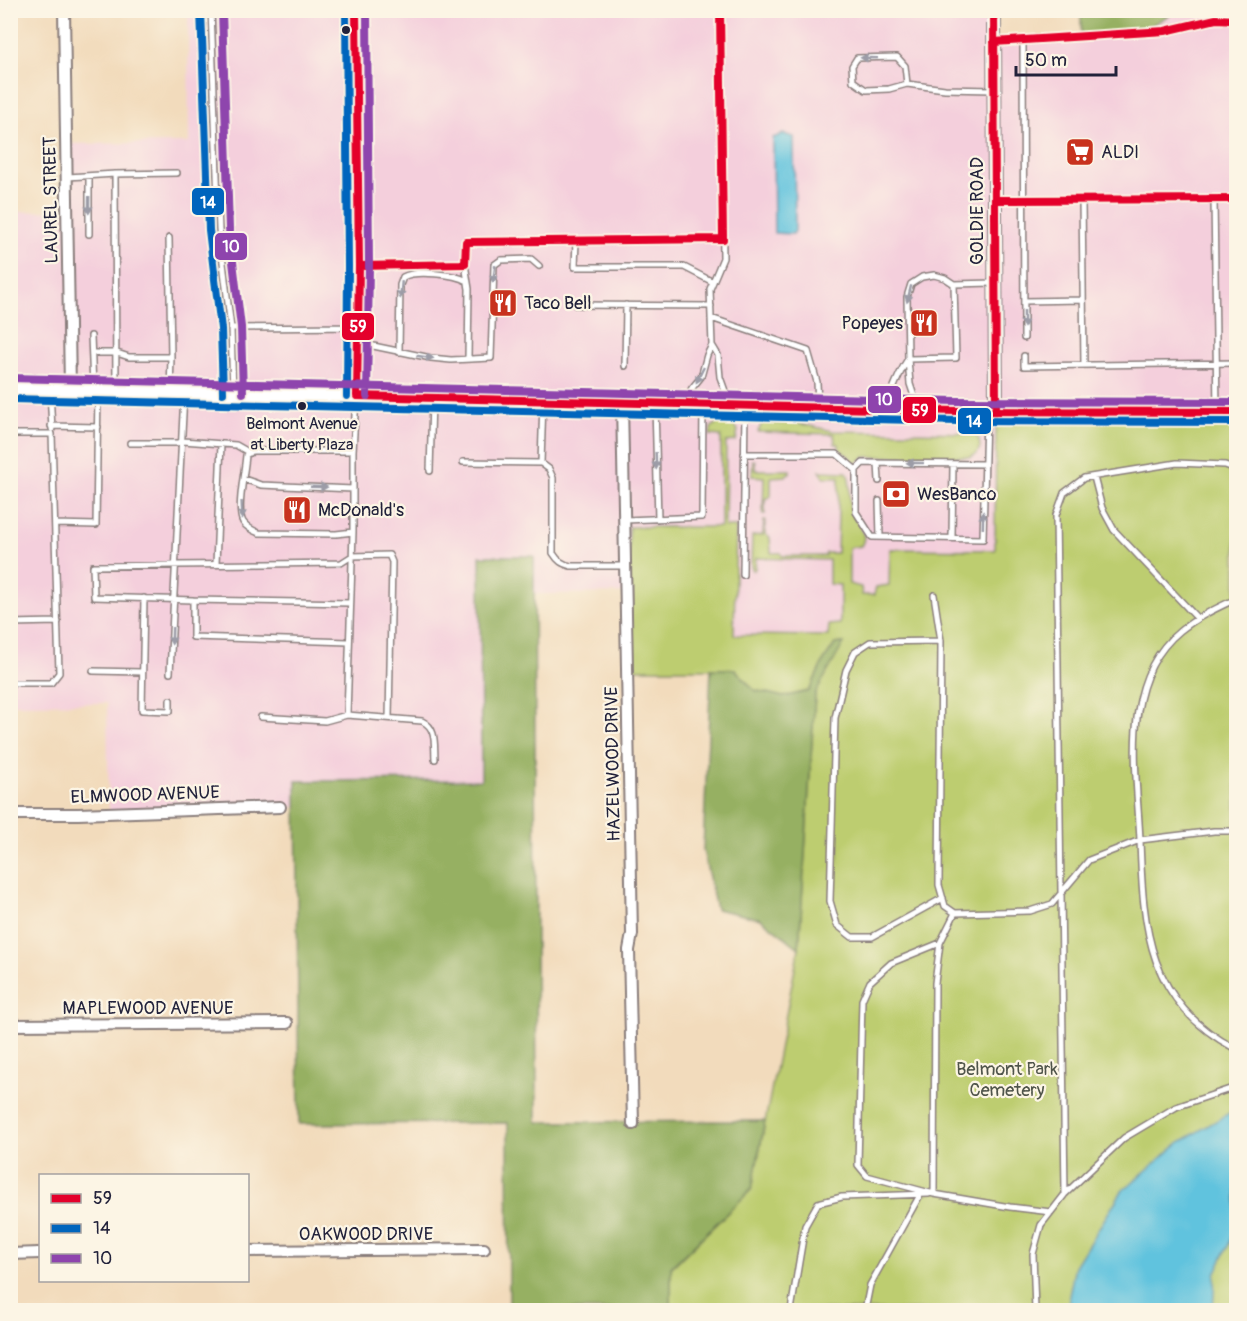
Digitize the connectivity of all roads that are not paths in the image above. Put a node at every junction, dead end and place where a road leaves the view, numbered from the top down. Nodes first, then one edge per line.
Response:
1 (64, 10) edge
2 (211, 10) edge
3 (356, 10) edge
4 (720, 10) edge
5 (994, 10) edge
6 (1236, 20) edge
7 (1023, 41) junction
8 (994, 42) junction
9 (907, 84) junction
10 (994, 90) junction
11 (177, 172) dead end
12 (115, 174) junction
13 (89, 176) junction
14 (68, 177) junction
15 (1214, 199) junction
16 (1236, 199) edge
17 (995, 200) junction
18 (1025, 200) junction
19 (1082, 200) junction
20 (89, 234) dead end
21 (169, 238) dead end
22 (723, 239) junction
23 (576, 241) junction
24 (465, 264) junction
25 (359, 266) junction
26 (539, 266) dead end
27 (467, 281) junction
28 (713, 282) junction
29 (995, 282) junction
30 (954, 284) junction
31 (1083, 300) junction
32 (1024, 301) junction
33 (576, 305) dead end
34 (626, 305) junction
35 (711, 306) junction
36 (711, 318) junction
37 (359, 327) junction
38 (231, 328) junction
39 (91, 336) dead end
40 (1024, 338) dead end
41 (359, 343) junction
42 (712, 345) junction
43 (399, 352) junction
44 (92, 353) junction
45 (117, 353) junction
46 (1024, 356) dead end
47 (171, 357) junction
48 (468, 359) junction
49 (908, 359) junction
50 (1216, 363) junction
51 (1236, 363) edge
52 (1084, 365) junction
53 (625, 366) dead end
54 (10, 388) edge
55 (50, 389) junction
56 (70, 389) junction
57 (95, 390) junction
58 (116, 390) junction
59 (177, 392) junction
60 (232, 393) junction
61 (357, 396) junction
62 (432, 399) junction
63 (543, 401) junction
64 (622, 402) junction
65 (655, 403) junction
66 (683, 404) junction
67 (703, 404) junction
68 (738, 405) junction
69 (818, 407) junction
70 (884, 409) junction
71 (918, 410) junction
72 (991, 411) junction
73 (1217, 412) junction
74 (1236, 412) edge
75 (51, 426) junction
76 (98, 427) junction
77 (10, 434) edge
78 (52, 434) junction
79 (183, 441) junction
80 (130, 443) dead end
81 (220, 444) junction
82 (353, 451) junction
83 (250, 453) junction
84 (744, 454) junction
85 (463, 462) dead end
86 (878, 463) junction
87 (541, 464) junction
88 (953, 464) junction
89 (984, 464) junction
90 (856, 470) junction
91 (1236, 470) edge
92 (430, 471) dead end
93 (1094, 477) junction
94 (244, 479) junction
95 (879, 481) dead end
96 (353, 489) junction
97 (879, 501) dead end
98 (658, 519) junction
99 (625, 520) junction
100 (55, 524) junction
101 (353, 532) junction
102 (880, 537) junction
103 (952, 538) junction
104 (352, 556) junction
105 (216, 564) junction
106 (176, 566) junction
107 (626, 566) junction
108 (743, 575) dead end
109 (934, 595) dead end
110 (144, 598) junction
111 (174, 599) junction
112 (1236, 599) edge
113 (193, 600) junction
114 (350, 603) junction
115 (1197, 618) junction
116 (58, 622) junction
117 (10, 623) edge
118 (941, 641) junction
119 (349, 642) junction
120 (93, 671) dead end
121 (142, 672) junction
122 (170, 673) dead end
123 (10, 683) edge
124 (170, 700) dead end
125 (347, 715) junction
126 (261, 717) dead end
127 (389, 718) junction
128 (435, 759) dead end
129 (280, 807) dead end
130 (10, 814) edge
131 (1236, 831) edge
132 (1140, 840) junction
133 (1061, 892) junction
134 (943, 898) junction
135 (956, 913) junction
136 (940, 943) junction
137 (286, 1023) dead end
138 (10, 1025) edge
139 (1236, 1049) edge
140 (1236, 1087) edge
141 (633, 1124) dead end
142 (933, 1194) junction
143 (1065, 1194) junction
144 (920, 1195) junction
145 (1051, 1212) junction
146 (484, 1249) dead end
147 (249, 1251) edge
148 (39, 1253) edge
149 (10, 1254) edge
150 (791, 1311) edge
151 (865, 1311) edge
152 (1035, 1311) edge

1 - 14 street, LAUREL STREET
2 - 38 lane
3 - 25 lane
4 - 22 lane
5 - 8 street, GOLDIE ROAD
6 - 7 lane
7 - 8 lane
7 - 18 lane
8 - 10 street, GOLDIE ROAD
9 -> 9 lane
9 - 10 lane
10 - 17 street, GOLDIE ROAD
11 - 12 lane
12 - 13 lane
12 - 45 lane
13 - 14 lane
13 -> 20 lane
14 - 56 street, LAUREL STREET
15 - 16 lane
15 - 19 lane
15 - 50 lane
17 - 18 lane
17 - 29 street, GOLDIE ROAD
18 - 19 lane
18 - 32 lane
19 - 31 lane
21 - 47 lane
22 - 23 lane
22 - 28 lane
23 - 24 lane
23 - 28 lane
24 - 25 lane
24 - 27 lane
25 - 37 lane
26 -> 48 lane
27 -> 43 lane
27 - 48 lane
28 - 35 lane
29 - 30 lane
29 - 72 street, GOLDIE ROAD
30 - 49 lane
30 -> 49 lane
31 - 32 lane
31 - 52 lane
32 -> 40 lane
33 - 34 lane
34 - 35 lane
34 - 53 lane
35 - 36 lane
36 - 42 lane
36 - 69 lane
37 - 38 lane
37 - 41 lane
38 - 60 lane
39 - 44 lane
41 - 43 lane
41 - 61 lane
42 -> 66 lane
42 - 68 lane
43 -> 48 lane
44 - 45 lane
44 - 57 lane
45 - 47 lane
45 - 58 lane
46 - 52 lane
47 - 59 lane
49 - 70 lane
49 - 71 lane
50 - 51 lane
50 - 52 lane
50 - 73 lane
54 - 55 main road
55 - 56 main road
55 - 75 lane
56 - 57 main road
57 - 58 main road
57 - 76 lane
58 - 59 main road
59 - 60 main road
59 - 79 lane
60 - 61 main road
61 - 62 main road
61 - 82 lane
62 - 63 main road
62 - 92 lane
63 - 64 main road
63 - 87 lane
64 - 65 main road
64 - 99 street, HAZELWOOD DRIVE
65 - 66 main road
65 -> 98 lane
66 - 67 main road
67 - 68 main road
67 - 98 lane
68 - 69 main road
68 - 84 lane
69 - 70 main road
70 - 71 main road
71 - 72 main road
72 - 73 main road
72 - 89 lane
73 - 74 main road
75 - 76 lane
75 - 78 lane
76 - 100 lane
77 - 78 lane
78 - 100 lane
79 - 80 lane
79 - 81 lane
79 - 106 lane
81 - 83 lane
81 - 105 lane
82 - 83 lane
82 - 96 lane
83 - 94 lane
84 - 90 lane
84 - 108 lane
85 - 87 lane
88 -> 86 lane
86 - 90 lane
86 - 95 lane
87 - 107 lane
88 - 89 lane
88 - 103 lane
103 -> 89 lane
90 - 102 lane
91 - 93 lane
93 - 115 lane
93 - 133 lane
94 -> 96 lane
94 -> 101 lane
96 - 101 lane
97 - 102 lane
98 - 99 lane
99 - 107 street, HAZELWOOD DRIVE
100 - 116 lane
101 - 104 lane
102 - 103 lane
104 - 105 lane
104 - 114 lane
104 - 127 lane
105 - 106 lane
106 - 110 lane
106 - 111 lane
107 - 141 street, HAZELWOOD DRIVE
109 - 118 lane
110 - 111 lane
110 - 121 lane
111 - 113 lane
111 -> 122 lane
112 - 115 lane
113 - 114 lane
113 - 119 lane
114 - 119 lane
115 - 132 lane
116 - 117 lane
116 - 123 lane
118 - 134 lane
118 - 134 lane
119 - 125 lane
120 - 121 lane
121 - 124 lane
125 - 126 lane
125 - 127 lane
127 - 128 lane
129 - 130 street, ELMWOOD AVENUE
131 - 132 lane
132 - 133 lane
132 - 139 lane
133 - 135 lane
133 - 143 lane
134 - 135 lane
135 - 136 lane
136 - 142 lane
136 - 142 lane
137 - 138 street, MAPLEWOOD AVENUE
140 - 143 lane
142 - 144 lane
142 - 145 lane
143 - 145 lane
144 - 150 lane
144 - 151 lane
145 - 152 lane
146 - 147 street, OAKWOOD DRIVE
148 - 149 street

